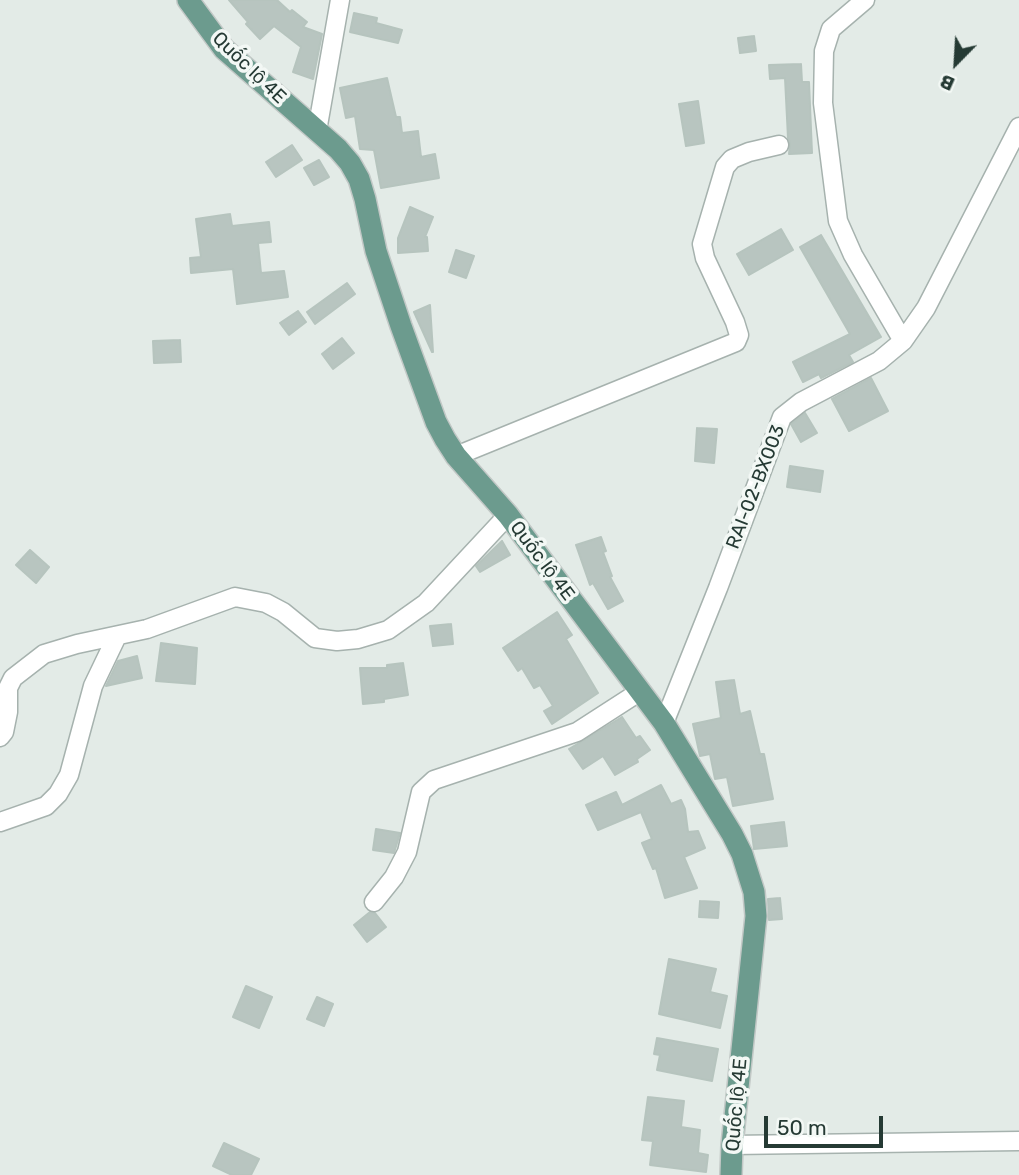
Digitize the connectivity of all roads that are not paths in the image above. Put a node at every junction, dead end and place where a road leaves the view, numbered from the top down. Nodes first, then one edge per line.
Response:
1 (188, 0) edge
2 (340, 0) edge
3 (865, 0) edge
4 (1019, 127) edge
5 (317, 131) junction
6 (779, 145) dead end
7 (903, 341) junction
8 (456, 456) junction
9 (508, 515) junction
10 (117, 636) junction
11 (639, 692) junction
12 (664, 723) junction
13 (0, 737) edge
14 (0, 822) edge
15 (374, 902) dead end
16 (1019, 1141) edge
17 (732, 1145) junction
18 (732, 1175) edge

1 - 5 main road, Quốc lộ 4E
2 - 5 street
3 - 7 street
4 - 7 street, RAI-02-BX003
5 - 8 main road, Quốc lộ 4E
6 - 8 street
7 - 12 street, RAI-02-BX003
8 - 9 main road, Quốc lộ 4E
9 - 10 street
9 - 11 main road, Quốc lộ 4E
10 - 13 street
10 - 14 street
11 - 12 main road, Quốc lộ 4E
11 - 15 street
12 - 17 main road, Quốc lộ 4E
16 - 17 street
17 - 18 main road, Quốc lộ 4E

